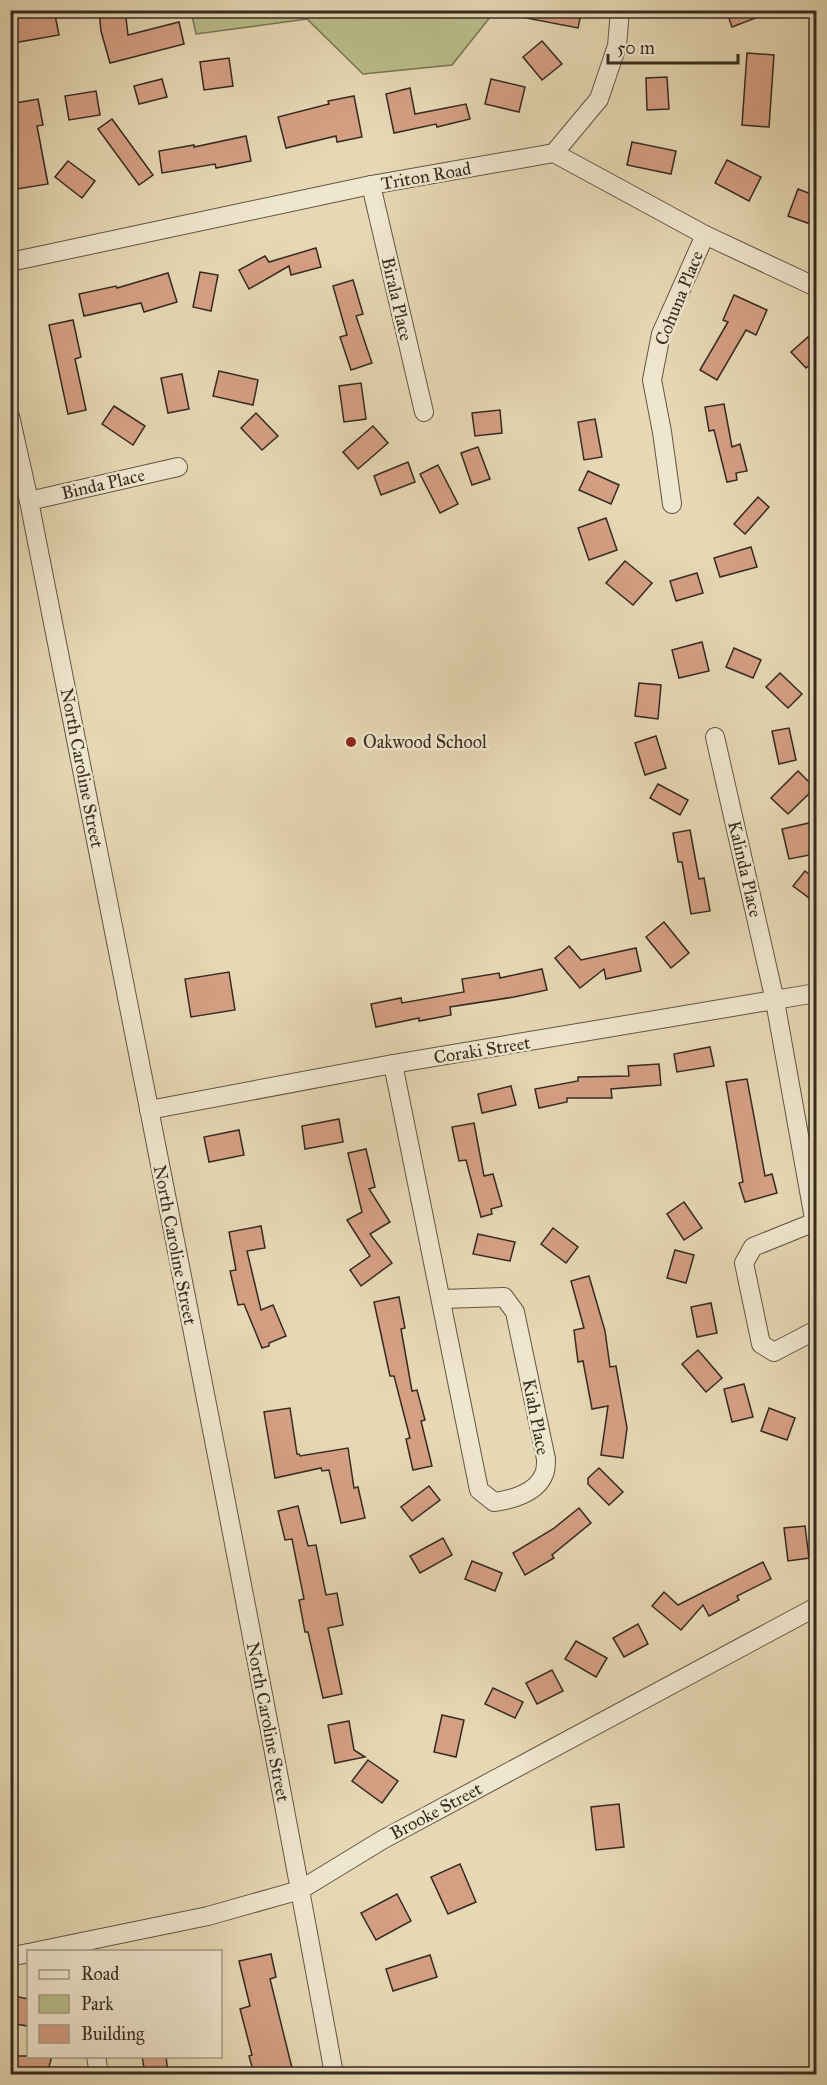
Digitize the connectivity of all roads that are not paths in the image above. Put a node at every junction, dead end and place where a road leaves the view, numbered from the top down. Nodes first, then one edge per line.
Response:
1 (621, 10) edge
2 (554, 153) junction
3 (371, 185) junction
4 (705, 235) junction
5 (10, 262) edge
6 (816, 287) edge
7 (424, 412) dead end
8 (10, 416) edge
9 (178, 467) dead end
10 (29, 501) junction
11 (672, 504) dead end
12 (716, 737) dead end
13 (816, 993) edge
14 (776, 1001) junction
15 (393, 1064) junction
16 (149, 1110) junction
17 (816, 1226) edge
18 (441, 1299) junction
19 (816, 1330) edge
20 (816, 1606) edge
21 (300, 1890) junction
22 (74, 1947) edge
23 (49, 1950) edge
24 (27, 1953) edge
25 (10, 1957) edge
26 (96, 2058) edge
27 (99, 2074) edge
28 (334, 2074) edge

1 - 2 street
2 - 3 street, Triton Road
2 - 4 street
3 - 5 street, Triton Road
3 - 7 street, Birala Place
4 - 6 street
4 - 11 street, Cohuna Place
8 - 10 street, North Caroline Street
9 - 10 street, Binda Place
10 - 16 street, North Caroline Street
12 - 14 street, Kalinda Place
13 - 14 street, Coraki Street
14 - 15 street, Coraki Street
14 - 17 street, Kalinda Place
15 - 16 street, Coraki Street
15 - 18 street, Kiah Place
16 - 21 street, North Caroline Street
17 - 19 street
18 - 18 street, Kiah Place
20 - 21 street, Brooke Street
21 - 22 street, Brooke Street
21 - 28 street, North Caroline Street
22 - 23 street, Brooke Street
24 - 25 street
26 - 27 street

